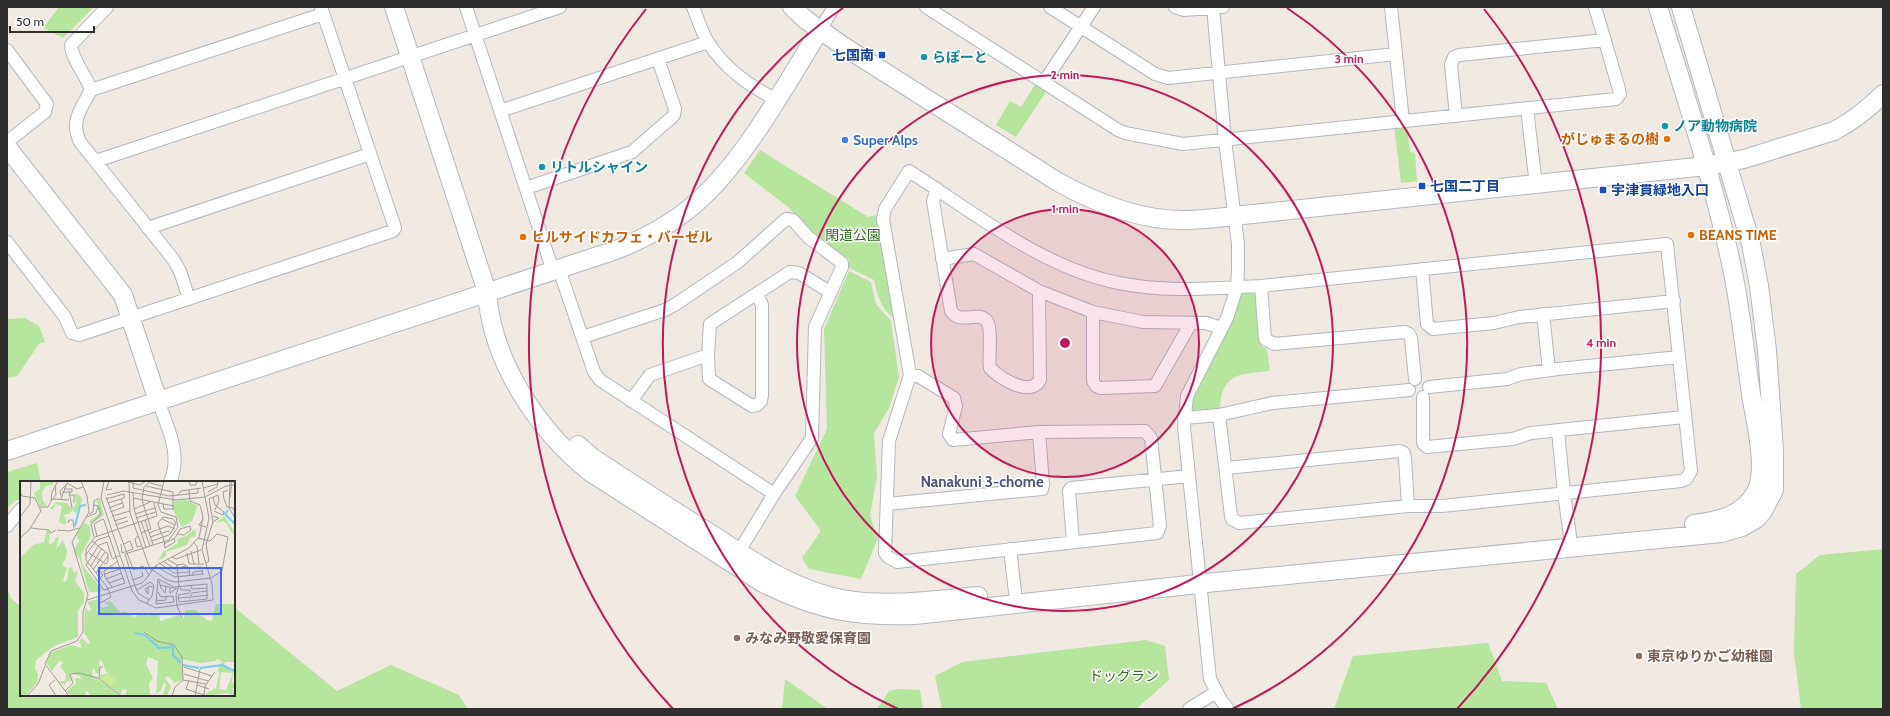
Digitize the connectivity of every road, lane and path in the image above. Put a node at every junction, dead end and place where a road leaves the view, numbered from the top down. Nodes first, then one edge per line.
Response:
1 (107, 7) edge
2 (394, 7) edge
3 (466, 7) edge
4 (560, 7) edge
5 (693, 7) edge
6 (792, 7) edge
7 (834, 7) edge
8 (926, 7) edge
9 (1050, 7) edge
10 (1094, 7) edge
11 (1175, 7) edge
12 (1216, 7) edge
13 (1391, 7) edge
14 (1595, 7) edge
15 (1658, 7) edge
16 (1681, 7) edge
17 (322, 11) edge
18 (527, 12) edge
19 (1081, 27) junction
20 (820, 30) junction
21 (475, 35) junction
22 (1605, 40) junction
23 (708, 42) junction
24 (7, 50) edge
25 (1396, 54) junction
26 (410, 56) junction
27 (658, 59) junction
28 (1219, 72) junction
29 (344, 78) junction
30 (1044, 82) junction
31 (91, 90) junction
32 (1883, 94) edge
33 (776, 99) junction
34 (1527, 109) junction
35 (500, 111) junction
36 (1456, 116) junction
37 (1402, 121) junction
38 (1225, 140) junction
39 (7, 142) edge
40 (7, 147) edge
41 (370, 154) junction
42 (96, 161) junction
43 (1728, 162) junction
44 (1706, 166) junction
45 (1536, 185) junction
46 (526, 188) junction
47 (937, 189) junction
48 (1234, 216) junction
49 (148, 228) junction
50 (7, 242) edge
51 (942, 259) junction
52 (1422, 269) junction
53 (556, 270) junction
54 (1261, 286) junction
55 (1237, 287) junction
56 (1039, 291) junction
57 (487, 292) junction
58 (830, 292) junction
59 (757, 294) junction
60 (189, 299) junction
61 (1674, 301) junction
62 (1093, 312) junction
63 (1542, 314) junction
64 (131, 318) junction
65 (1191, 324) junction
66 (1222, 328) junction
67 (583, 337) junction
68 (708, 355) junction
69 (1679, 357) junction
70 (1549, 370) junction
71 (910, 375) junction
72 (1415, 379) junction
73 (1409, 390) junction
74 (1426, 392) junction
75 (631, 401) junction
76 (158, 402) junction
77 (1220, 415) junction
78 (1684, 417) junction
79 (1184, 418) junction
80 (1558, 431) junction
81 (1039, 432) junction
82 (7, 451) edge
83 (1226, 468) junction
84 (1189, 476) junction
85 (1156, 480) junction
86 (170, 481) edge
87 (1564, 493) junction
88 (774, 494) junction
89 (887, 504) junction
90 (1408, 506) junction
91 (20, 510) edge
92 (7, 526) edge
93 (1570, 536) junction
94 (1073, 542) junction
95 (1010, 550) junction
96 (735, 557) junction
97 (1199, 579) junction
98 (1015, 592) junction
99 (1216, 692) junction
100 (1189, 709) edge
101 (1228, 709) edge

1 - 31 street
2 - 26 street
3 - 21 street
4 - 18 street
5 - 23 street
6 - 20 street
7 - 20 street
8 - 30 street
9 - 19 street
10 - 19 street
11 - 12 street
12 - 28 street
13 - 25 street
14 - 22 street
15 - 44 street
16 - 43 street
17 - 29 street
17 - 31 street
18 - 21 street
19 - 28 street
19 - 30 street
20 - 33 street
20 - 48 street
21 - 26 street
21 - 35 street
22 - 34 street
22 - 36 street
23 - 27 street
23 - 33 street
24 - 39 street
25 - 28 street
25 - 37 street
26 - 29 street
26 - 57 street
27 - 35 street
27 - 46 street
28 - 38 street
29 - 41 street
29 - 42 street
30 - 38 street
31 - 42 street
32 - 43 street
33 - 53 street
34 - 36 street
34 - 45 street
35 - 46 street
36 - 37 street
37 - 38 street
38 - 48 street
40 - 64 street
41 - 49 street
41 - 60 street
42 - 49 street
43 - 44 street
43 - 97 street
44 - 45 street
44 - 93 street
45 - 48 street
46 - 53 street
47 - 51 street
47 - 55 street
47 - 71 street
48 - 55 street
49 - 60 street
50 - 64 street
51 - 56 street
51 - 56 street
52 - 54 street
52 - 61 street
52 - 63 street
53 - 57 street
53 - 67 street
54 - 55 street
54 - 72 street
55 - 66 street
56 - 62 street
57 - 76 street
57 - 96 street
58 - 59 street
58 - 67 street
58 - 88 street
59 - 68 street
59 - 68 street
60 - 64 street
61 - 63 street
61 - 69 street
62 - 65 street
62 - 65 street
63 - 70 street
64 - 76 street
65 - 66 street
66 - 79 street
67 - 75 street
68 - 75 street
69 - 70 street
69 - 78 street
70 - 74 street
71 - 81 street
71 - 89 street
72 - 73 street
72 - 74 street
73 - 74 street
73 - 77 street
74 - 80 street
75 - 88 street
76 - 82 street
76 - 86 street
77 - 79 street
77 - 83 street
78 - 80 street
78 - 87 street
79 - 84 street
80 - 87 street
81 - 85 street
81 - 89 street
83 - 90 street
83 - 90 street
84 - 85 street
84 - 97 street
85 - 94 street
85 - 94 street
87 - 90 street
87 - 93 street
88 - 96 street
89 - 95 street
91 - 92 street
93 - 97 street
94 - 95 street
95 - 98 street
96 - 97 street
96 - 98 street
97 - 98 street
97 - 99 street
99 - 100 street
99 - 101 street

